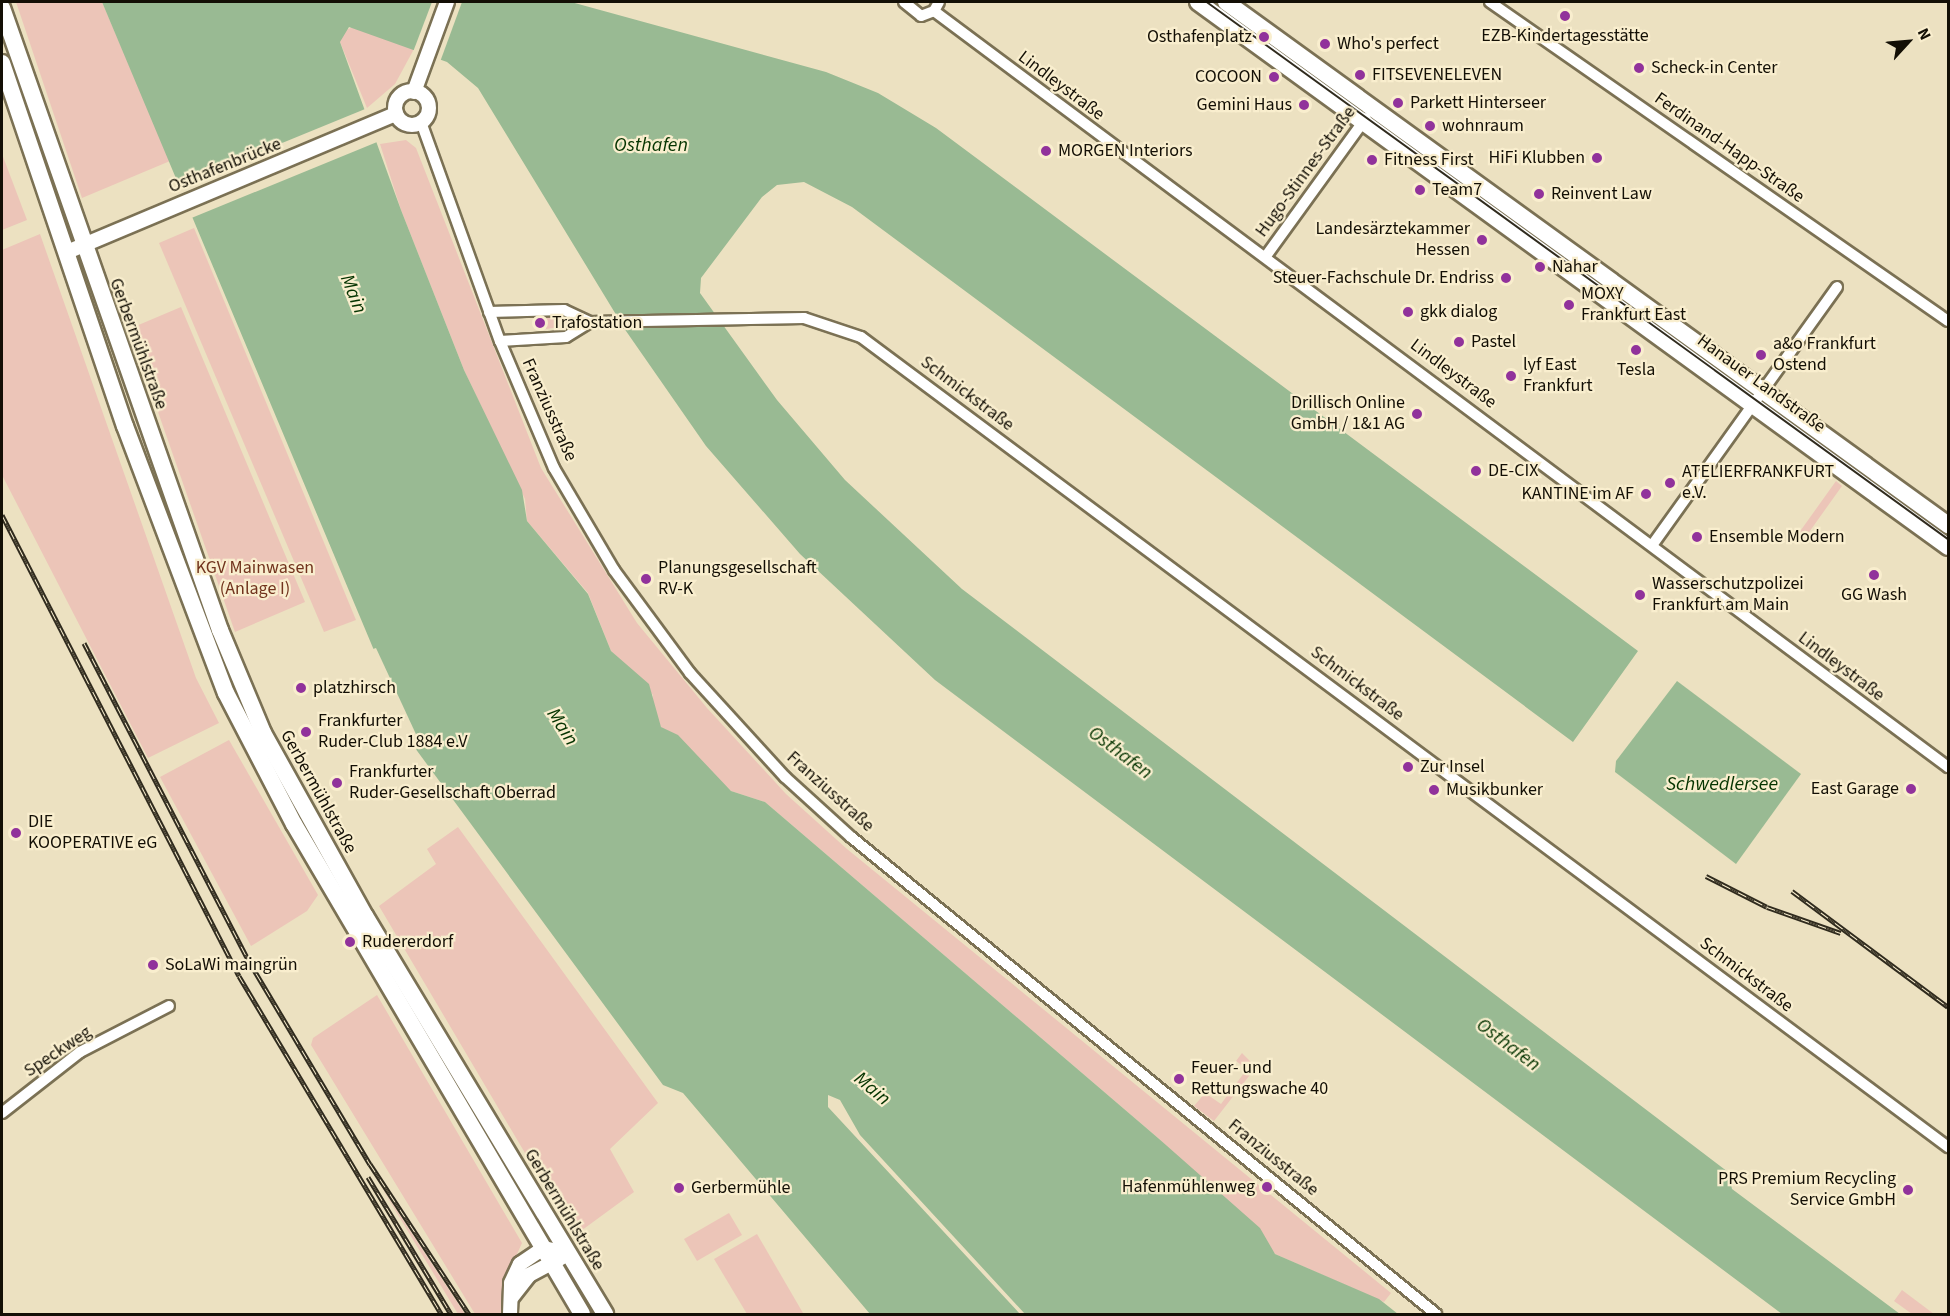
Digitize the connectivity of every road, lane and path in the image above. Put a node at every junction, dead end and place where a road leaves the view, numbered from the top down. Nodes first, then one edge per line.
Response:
1 (447, 2) edge
2 (904, 2) edge
3 (1198, 2) edge
4 (1226, 2) edge
5 (1490, 2) edge
6 (936, 6) edge
7 (1506, 6) edge
8 (2, 8) edge
9 (2, 63) edge
10 (414, 92) junction
11 (396, 114) junction
12 (1368, 115) junction
13 (421, 122) junction
14 (75, 249) junction
15 (1266, 256) junction
16 (1837, 287) dead end
17 (494, 311) junction
18 (1948, 321) edge
19 (590, 322) junction
20 (500, 341) junction
21 (1759, 396) junction
22 (1948, 525) edge
23 (1653, 544) junction
24 (1948, 548) edge
25 (1948, 767) edge
26 (342, 893) junction
27 (169, 1006) dead end
28 (2, 1113) edge
29 (1948, 1147) edge
30 (569, 1254) junction
31 (548, 1255) junction
32 (509, 1310) edge
33 (582, 1314) edge
34 (605, 1314) edge
35 (1436, 1314) edge

1 - 10 street
2 - 6 street
3 - 12 main road, Hanauer Landstraße
4 - 12 main road, Hanauer Landstraße
5 - 7 street, Ferdinand-Happ-Straße
6 - 15 street, Lindleystraße
7 - 18 street, Ferdinand-Happ-Straße
8 - 14 main road, Gerbermühlstraße
9 - 14 main road, Gerbermühlstraße
10 - 11 street
10 - 13 street, Franziusstraße
11 - 13 street
11 - 14 street, Osthafenbrücke
12 - 15 street, Hugo-Stinnes-Straße
12 - 21 main road, Hanauer Landstraße
13 - 17 street, Franziusstraße
14 - 26 main road, Gerbermühlstraße
15 - 23 street, Lindleystraße
16 - 21 street
17 - 19 street
17 - 20 street, Franziusstraße
19 - 20 street
19 - 29 street, Schmickstraße
20 - 35 street, Franziusstraße
21 - 22 main road, Hanauer Landstraße
21 - 23 street
21 - 24 main road, Hanauer Landstraße
23 - 25 street, Lindleystraße
26 - 30 main road, Gerbermühlstraße
26 - 31 main road, Gerbermühlstraße
27 - 28 street, Speckweg
30 - 31 street
30 - 34 main road, Gerbermühlstraße
31 - 32 street
31 - 33 main road, Gerbermühlstraße

